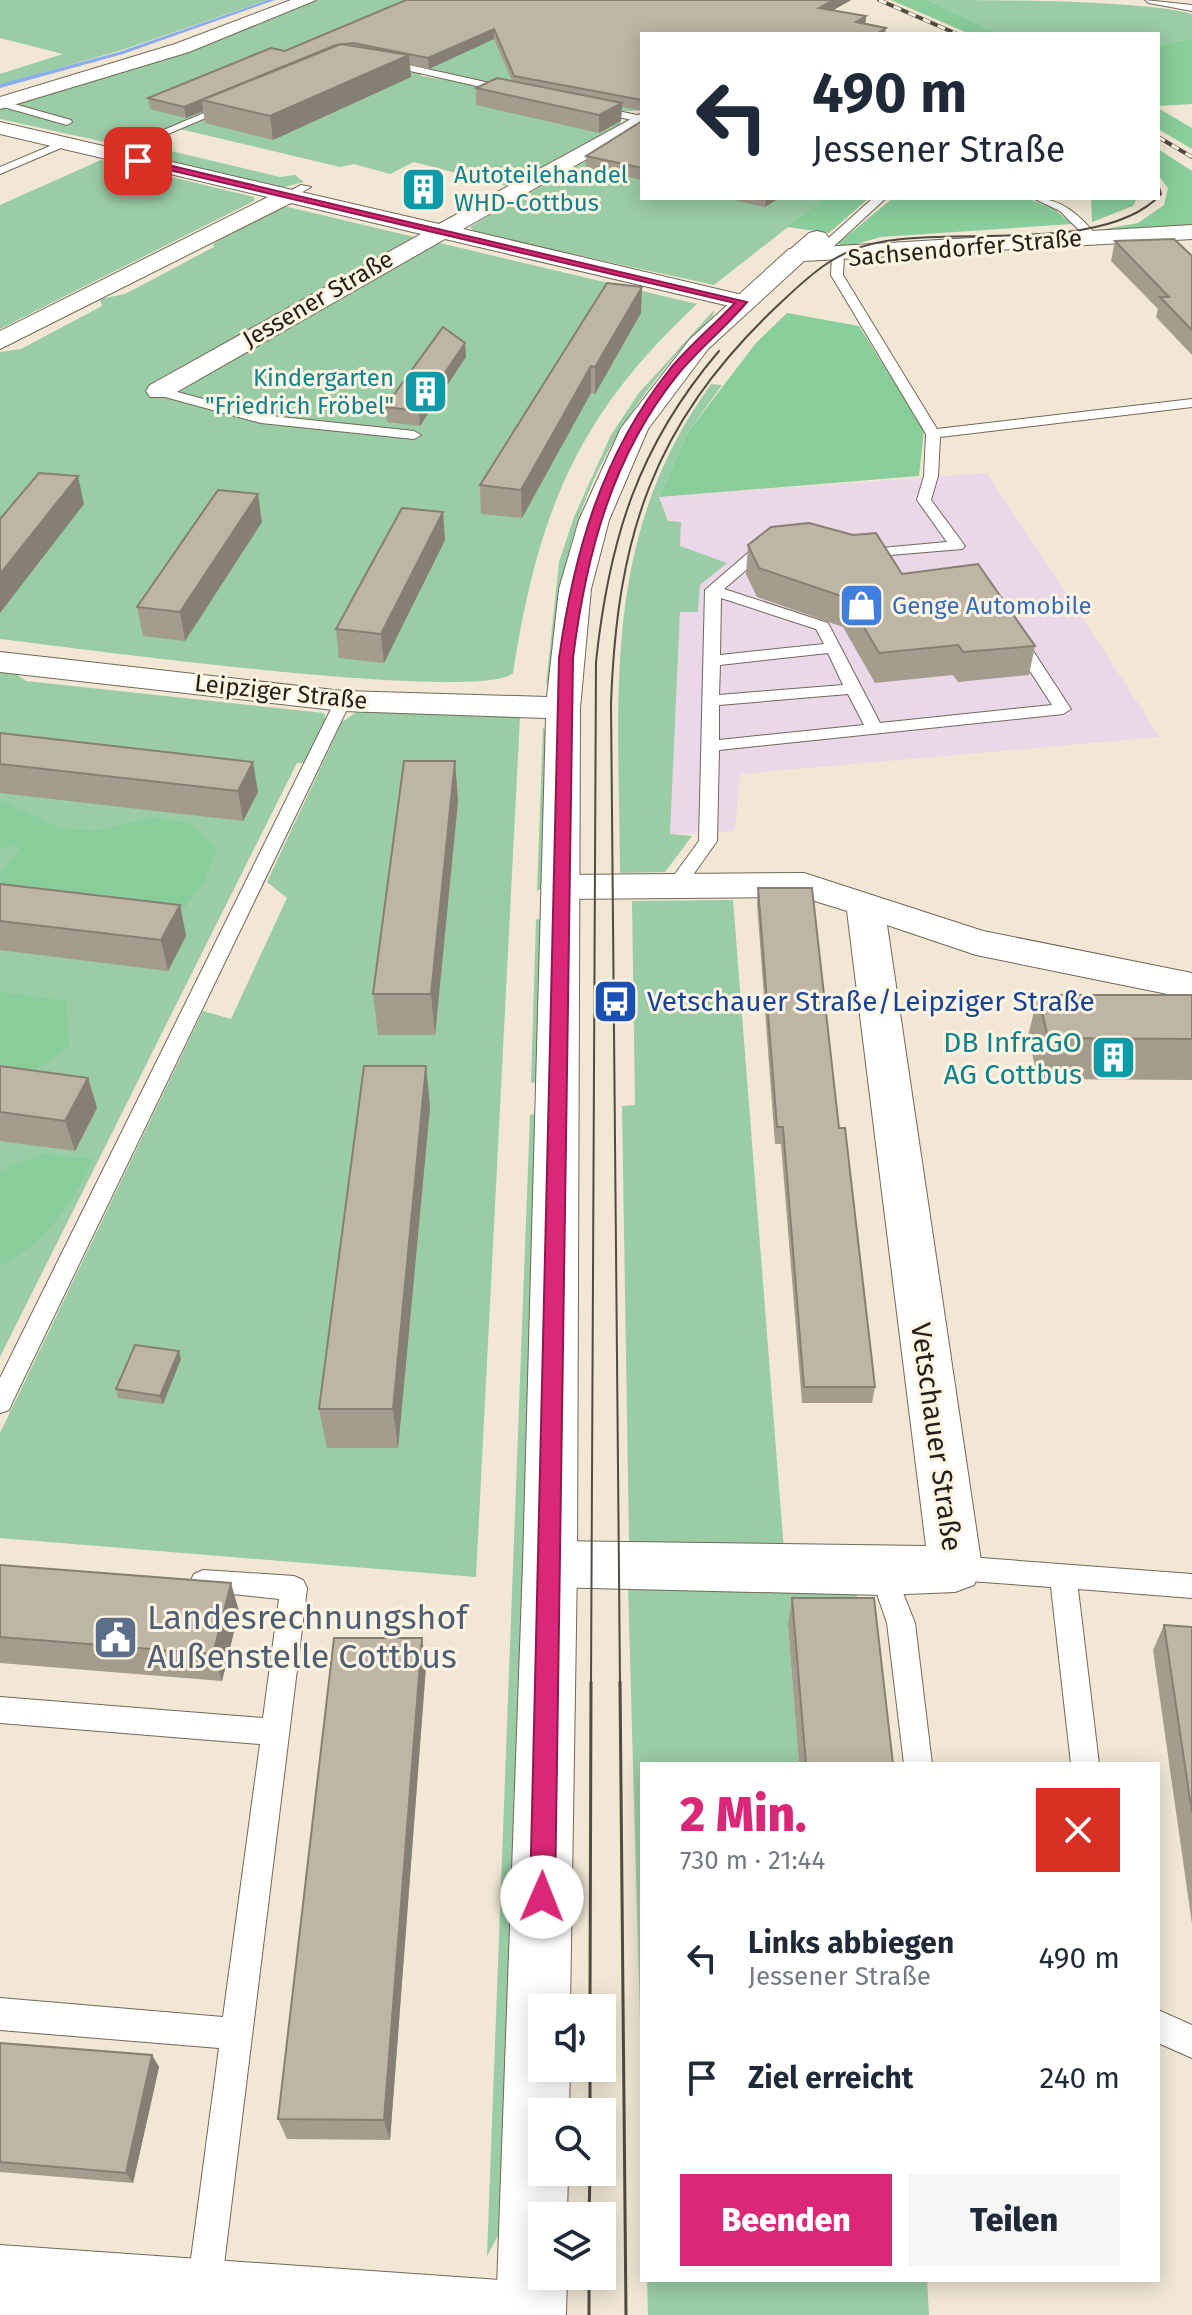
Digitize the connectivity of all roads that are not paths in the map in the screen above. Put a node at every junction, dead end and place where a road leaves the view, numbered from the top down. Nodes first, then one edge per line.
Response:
1 (307, 0) edge
2 (1149, 0) edge
3 (1192, 8) edge
4 (367, 59) edge
5 (516, 92) edge
6 (50, 101) dead end
7 (238, 102) edge
8 (0, 103) edge
9 (587, 107) edge
10 (23, 109) junction
11 (640, 122) edge
12 (0, 128) edge
13 (65, 132) junction
14 (112, 154) junction
15 (0, 171) edge
16 (297, 192) junction
17 (878, 200) edge
18 (1044, 200) edge
19 (1192, 232) edge
20 (437, 233) junction
21 (1093, 238) junction
22 (821, 256) junction
23 (856, 276) dead end
24 (742, 302) junction
25 (0, 341) edge
26 (159, 391) joint
27 (1192, 403) edge
28 (933, 434) junction
29 (414, 435) dead end
30 (785, 546) edge
31 (837, 552) edge
32 (713, 590) junction
33 (1006, 621) edge
34 (834, 648) junction
35 (713, 661) junction
36 (0, 662) edge
37 (853, 689) junction
38 (343, 701) junction
39 (711, 701) junction
40 (563, 708) junction
41 (875, 729) junction
42 (711, 746) junction
43 (676, 885) junction
44 (560, 887) junction
45 (865, 904) junction
46 (1192, 986) edge
47 (0, 1403) edge
48 (550, 1564) junction
49 (955, 1568) junction
50 (882, 1571) junction
51 (1063, 1576) junction
52 (170, 1579) edge
53 (1192, 1586) edge
54 (0, 1710) edge
55 (273, 1732) junction
56 (918, 1762) edge
57 (1085, 1762) edge
58 (0, 2014) edge
59 (1160, 2027) edge
60 (236, 2034) junction
61 (1192, 2042) edge
62 (0, 2280) edge
63 (204, 2295) junction
64 (500, 2315) edge
65 (531, 2315) edge

1 - 8 street
2 - 3 lane
4 - 5 lane
6 - 10 lane
7 - 14 lane
8 - 10 lane
9 - 11 lane
10 - 13 lane
11 - 20 street
12 - 13 street, Jessener Straße
13 - 14 street, Jessener Straße
13 - 15 lane
14 - 16 street, Jessener Straße
16 - 20 street, Jessener Straße
16 - 25 street
17 - 22 lane
18 - 21 lane
19 - 21 street, Sachsendorfer Straße
20 - 24 street, Jessener Straße
20 - 26 street, Jessener Straße
21 - 22 street, Sachsendorfer Straße
22 - 23 lane
22 - 24 street
22 - 28 lane, Sachsendorfer Straße
24 - 40 street
26 - 29 lane
27 - 28 lane
28 - 31 lane
30 - 32 lane
32 - 34 lane
32 - 35 lane
33 - 41 lane
34 - 35 lane
34 - 37 lane
35 - 39 lane
36 - 38 street, Leipziger Straße
37 - 39 lane
37 - 41 lane
38 - 40 street, Leipziger Straße
38 - 47 lane
39 - 42 lane
40 - 44 street
41 - 42 lane
42 - 43 lane
43 - 44 street
43 - 45 street
44 - 48 street
45 - 46 street
45 - 49 street, Vetschauer Straße
48 - 50 street, Vetschauer Straße
48 - 65 street
49 - 50 street, Vetschauer Straße
49 - 51 lane
50 - 56 lane
51 - 53 lane
51 - 57 lane
52 - 55 lane
54 - 55 lane
55 - 60 lane
58 - 60 lane
59 - 61 lane
60 - 63 lane
62 - 63 street
63 - 64 street

